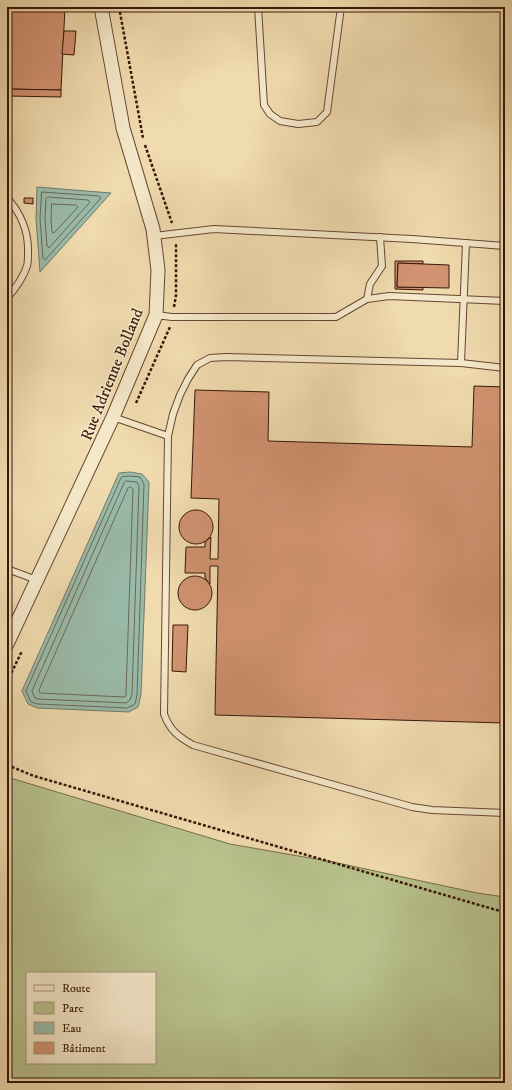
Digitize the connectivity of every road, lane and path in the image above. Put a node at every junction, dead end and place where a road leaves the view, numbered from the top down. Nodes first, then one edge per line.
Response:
1 (102, 7) edge
2 (119, 7) edge
3 (258, 7) edge
4 (341, 7) edge
5 (7, 198) edge
6 (174, 234) junction
7 (154, 236) junction
8 (380, 237) junction
9 (466, 243) junction
10 (505, 246) edge
11 (7, 298) edge
12 (367, 299) junction
13 (464, 300) junction
14 (505, 301) edge
15 (156, 315) junction
16 (172, 317) junction
17 (461, 363) junction
18 (505, 368) edge
19 (113, 417) junction
20 (128, 422) junction
21 (168, 436) junction
22 (7, 570) edge
23 (37, 580) junction
24 (7, 644) edge
25 (24, 646) dead end
26 (7, 682) edge
27 (7, 766) edge
28 (505, 813) edge
29 (505, 912) edge

1 - 7 street, Rue Adrienne Bolland
2 - 6 path
3 - 4 lane
5 - 11 lane
6 - 7 lane
6 - 8 lane
6 - 16 path
7 - 15 street, Rue Adrienne Bolland
8 - 9 lane
8 - 12 lane
9 - 10 lane
9 - 13 lane
12 - 13 lane
12 - 16 lane
13 - 14 lane
13 - 17 lane
15 - 16 lane
15 - 19 street, Rue Adrienne Bolland
16 - 20 path
17 - 18 lane
17 - 21 lane
19 - 20 lane
19 - 23 street, Rue Adrienne Bolland
20 - 21 lane
21 - 28 lane
22 - 23 lane
23 - 24 street, Rue Adrienne Bolland
25 - 26 path
27 - 29 path

